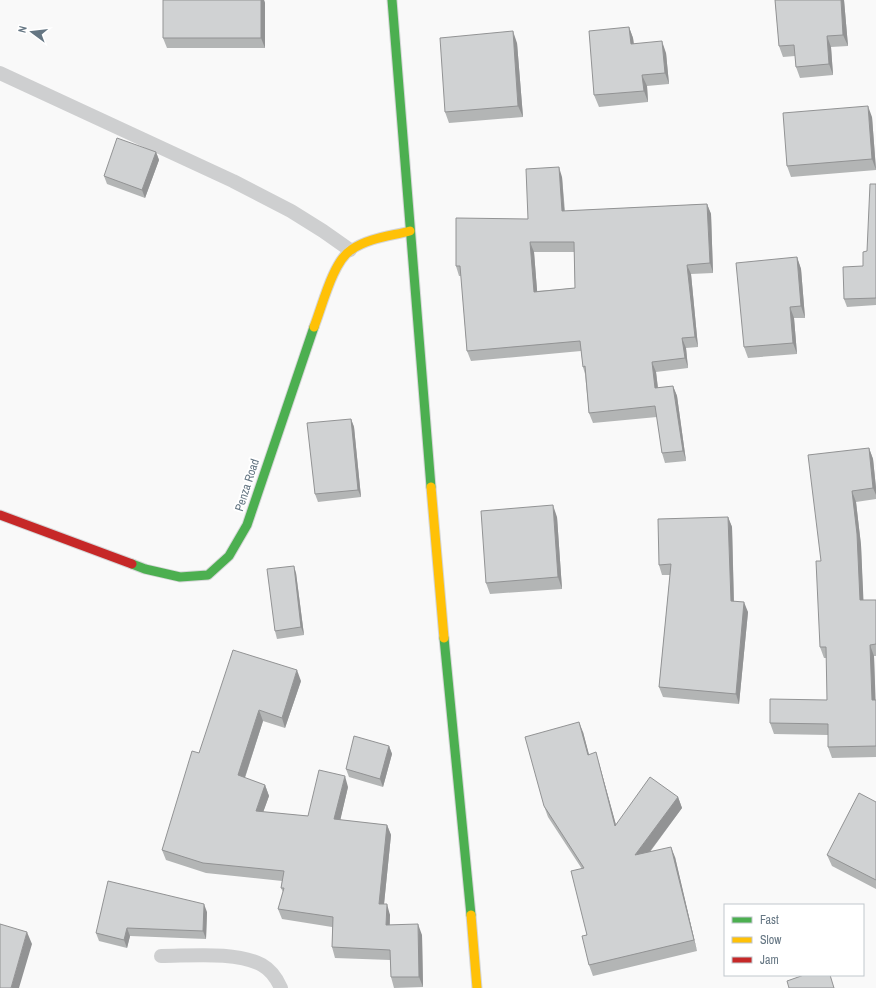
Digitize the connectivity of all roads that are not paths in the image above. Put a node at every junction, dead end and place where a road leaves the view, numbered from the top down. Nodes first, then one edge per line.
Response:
1 (392, 0) edge
2 (0, 73) edge
3 (410, 230) junction
4 (350, 250) junction
5 (0, 515) edge
6 (161, 956) dead end
7 (281, 988) edge
8 (477, 988) edge

1 - 3 main road
2 - 4 lane
3 - 4 main road, Penza Road
3 - 8 main road
4 - 5 main road, Penza Road
6 - 7 lane

